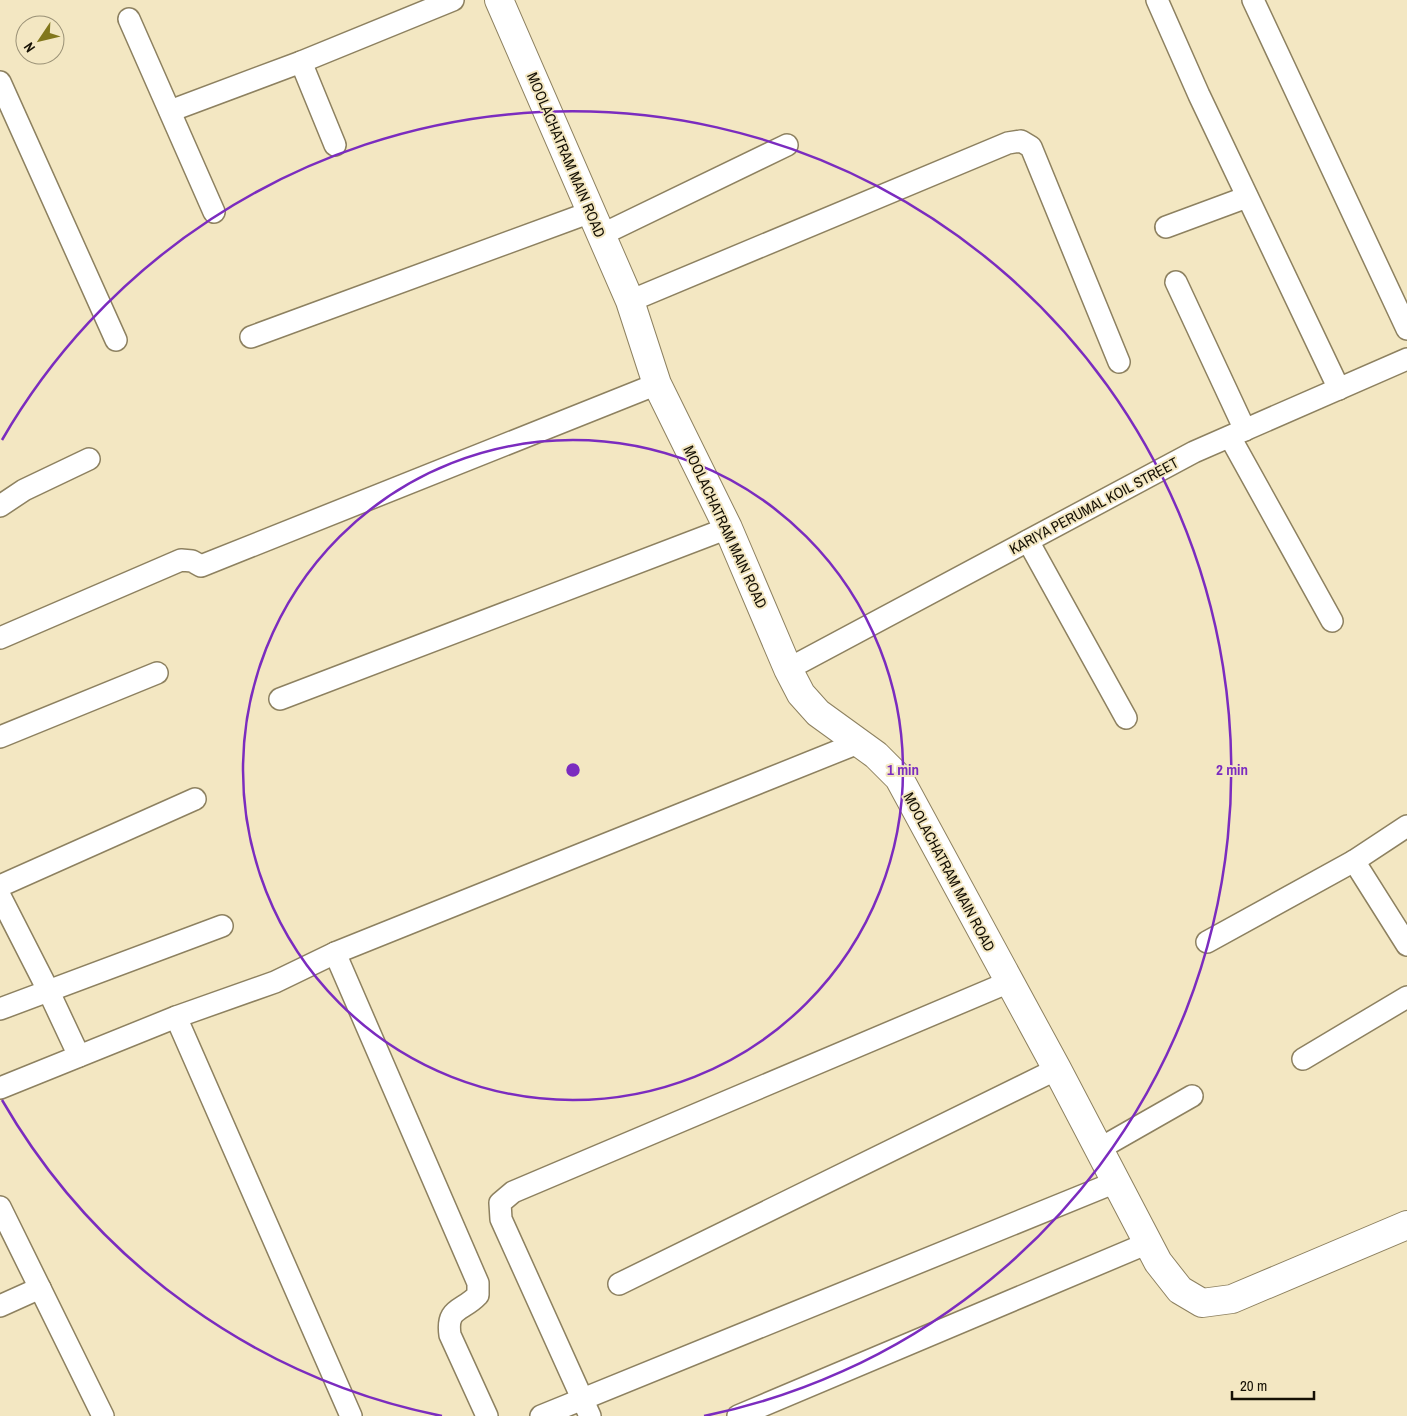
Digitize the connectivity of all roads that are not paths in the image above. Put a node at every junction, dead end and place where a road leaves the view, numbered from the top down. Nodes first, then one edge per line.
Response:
1 (453, 0) edge
2 (499, 0) edge
3 (1157, 0) edge
4 (1253, 0) edge
5 (130, 19) dead end
6 (300, 62) junction
7 (0, 82) edge
8 (170, 111) junction
9 (788, 145) dead end
10 (335, 146) dead end
11 (1247, 197) junction
12 (214, 212) dead end
13 (596, 223) junction
14 (1166, 227) dead end
15 (1176, 282) dead end
16 (630, 301) junction
17 (1407, 329) edge
18 (251, 337) dead end
19 (116, 340) dead end
20 (1407, 358) edge
21 (1118, 362) dead end
22 (657, 384) junction
23 (1339, 389) junction
24 (1238, 433) junction
25 (88, 459) dead end
26 (0, 506) edge
27 (728, 528) junction
28 (1028, 541) junction
29 (1332, 621) dead end
30 (0, 638) edge
31 (788, 669) junction
32 (157, 673) dead end
33 (280, 699) dead end
34 (1126, 718) dead end
35 (0, 737) edge
36 (858, 742) junction
37 (195, 799) dead end
38 (1407, 826) edge
39 (1354, 861) junction
40 (0, 886) edge
41 (0, 896) edge
42 (222, 926) dead end
43 (1207, 942) dead end
44 (1407, 946) edge
45 (335, 953) junction
46 (1008, 982) junction
47 (48, 990) junction
48 (1407, 998) edge
49 (0, 1009) edge
50 (176, 1017) junction
51 (78, 1056) junction
52 (1303, 1059) dead end
53 (1057, 1069) junction
54 (0, 1088) edge
55 (1192, 1096) dead end
56 (1099, 1149) junction
57 (1116, 1182) junction
58 (0, 1207) edge
59 (1407, 1225) edge
60 (1148, 1243) junction
61 (619, 1284) dead end
62 (40, 1288) junction
63 (0, 1306) edge
64 (586, 1408) edge
65 (103, 1416) edge
66 (351, 1416) edge
67 (487, 1416) edge
68 (541, 1416) edge
69 (738, 1416) edge

1 - 6 street
2 - 13 street, MOOLACHATRAM MAIN ROAD
3 - 11 street
4 - 17 street
5 - 8 street
6 - 8 street
6 - 10 street
7 - 19 street
8 - 12 street
9 - 13 street
11 - 14 street
11 - 23 street
13 - 16 street, MOOLACHATRAM MAIN ROAD
13 - 18 street
15 - 24 street
16 - 21 street
16 - 22 street, MOOLACHATRAM MAIN ROAD
20 - 23 street, KARIYA PERUMAL KOIL STREET
22 - 27 street, MOOLACHATRAM MAIN ROAD
22 - 30 street
23 - 24 street, KARIYA PERUMAL KOIL STREET
24 - 28 street, KARIYA PERUMAL KOIL STREET
24 - 29 street
25 - 26 street
27 - 31 street, MOOLACHATRAM MAIN ROAD
27 - 33 street
28 - 31 street, KARIYA PERUMAL KOIL STREET
28 - 34 street
31 - 36 street, MOOLACHATRAM MAIN ROAD
32 - 35 street
36 - 45 street
36 - 46 street, MOOLACHATRAM MAIN ROAD
37 - 40 street
38 - 39 street
39 - 43 street
39 - 44 street
41 - 47 street
42 - 47 street
45 - 50 street
45 - 67 street
46 - 53 street, MOOLACHATRAM MAIN ROAD
46 - 64 street
47 - 49 street
47 - 51 street
48 - 52 street
50 - 51 street
50 - 66 street
51 - 54 street
53 - 56 street, MOOLACHATRAM MAIN ROAD
53 - 61 street
55 - 56 street
56 - 57 street, MOOLACHATRAM MAIN ROAD
57 - 60 street, MOOLACHATRAM MAIN ROAD
57 - 64 street
58 - 62 street
59 - 60 street, MOOLACHATRAM MAIN ROAD
60 - 69 street
62 - 63 street
62 - 65 street
64 - 68 street

